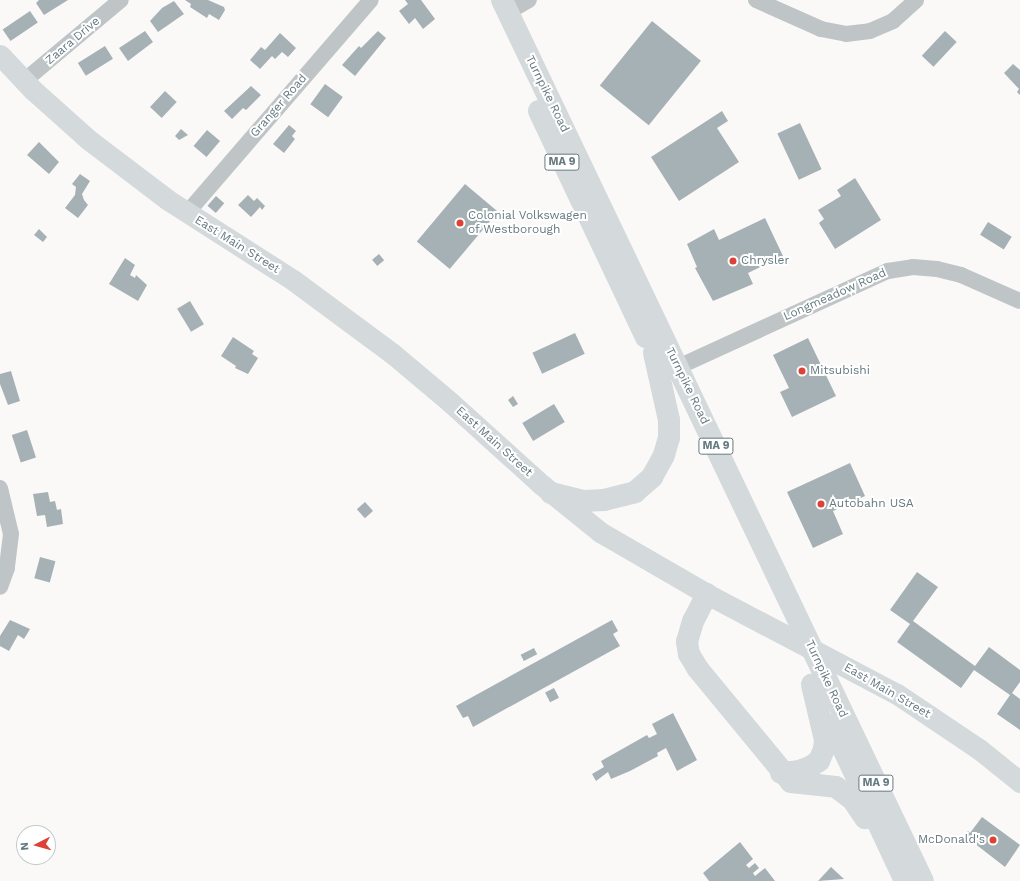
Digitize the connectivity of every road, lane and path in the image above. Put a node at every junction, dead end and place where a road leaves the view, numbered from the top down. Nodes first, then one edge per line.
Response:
1 (121, 0) edge
2 (371, 0) edge
3 (486, 0) edge
4 (529, 0) edge
5 (756, 0) edge
6 (916, 0) edge
7 (505, 6) edge
8 (0, 55) edge
9 (24, 81) junction
10 (188, 213) junction
11 (1020, 300) edge
12 (654, 353) junction
13 (678, 366) junction
14 (0, 488) edge
15 (551, 493) junction
16 (0, 587) edge
17 (706, 594) junction
18 (816, 681) junction
19 (781, 773) junction
20 (1020, 782) edge
21 (889, 850) junction
22 (913, 859) junction
23 (905, 881) edge
24 (923, 881) edge
25 (933, 881) edge

1 - 9 street, Zaara Drive
2 - 10 street, Granger Road
3 - 12 highway, Turnpike Road / MA 9
4 - 7 street
5 - 6 street
7 - 13 highway, Turnpike Road / MA 9
8 - 9 main road, East Main Street
9 - 10 main road, East Main Street
10 - 15 main road, East Main Street
11 - 13 street, Longmeadow Road
12 - 15 highway
12 - 18 highway, Turnpike Road / MA 9
13 - 18 highway, Turnpike Road / MA 9
14 - 16 street
15 - 17 main road, East Main Street
17 - 19 highway
17 - 20 main road, East Main Street
18 - 19 highway
18 - 21 highway, Turnpike Road / MA 9
18 - 22 highway, Turnpike Road / MA 9
19 - 21 highway
21 - 23 highway, Turnpike Road / MA 9
22 - 24 highway, Turnpike Road / MA 9
22 - 25 highway

